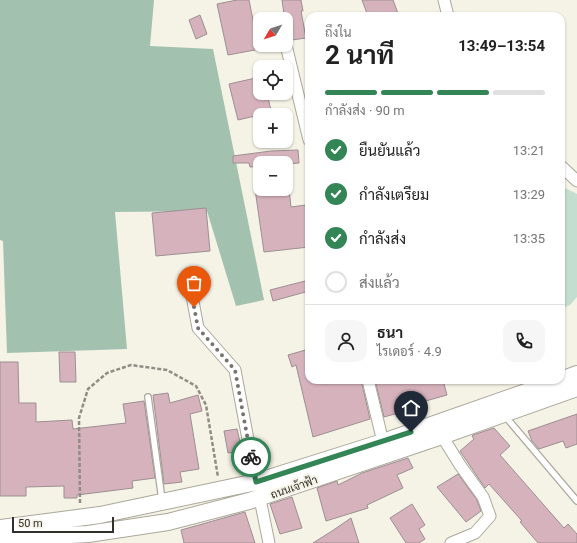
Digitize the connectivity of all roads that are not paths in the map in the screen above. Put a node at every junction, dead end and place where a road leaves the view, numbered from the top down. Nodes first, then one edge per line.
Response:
1 (444, 0) edge
2 (447, 12) edge
3 (288, 52) edge
4 (305, 123) edge
5 (565, 170) edge
6 (577, 180) edge
7 (192, 296) dead end
8 (577, 374) edge
9 (565, 378) edge
10 (369, 384) edge
11 (549, 384) edge
12 (577, 388) edge
13 (148, 397) dead end
14 (504, 414) junction
15 (442, 436) junction
16 (383, 442) junction
17 (256, 482) junction
18 (260, 498) junction
19 (577, 501) edge
20 (162, 502) junction
21 (0, 528) edge
22 (0, 540) edge
23 (270, 543) edge
24 (451, 543) edge

1 - 2 street
3 - 4 street
5 - 6 street
7 - 17 street
8 - 9 main road, ถนนเจ้าฟ้า
10 - 16 street
11 - 16 main road, ถนนเจ้าฟ้า
12 - 14 main road, ถนนเจ้าฟ้า
13 - 20 lane
14 - 15 main road, ถนนเจ้าฟ้า
14 - 19 lane
15 - 18 main road, ถนนเจ้าฟ้า
15 - 24 street
16 - 17 main road, ถนนเจ้าฟ้า
17 - 20 main road, ถนนเจ้าฟ้า
18 - 22 main road, ถนนเจ้าฟ้า
18 - 23 street
20 - 21 main road, ถนนเจ้าฟ้า

